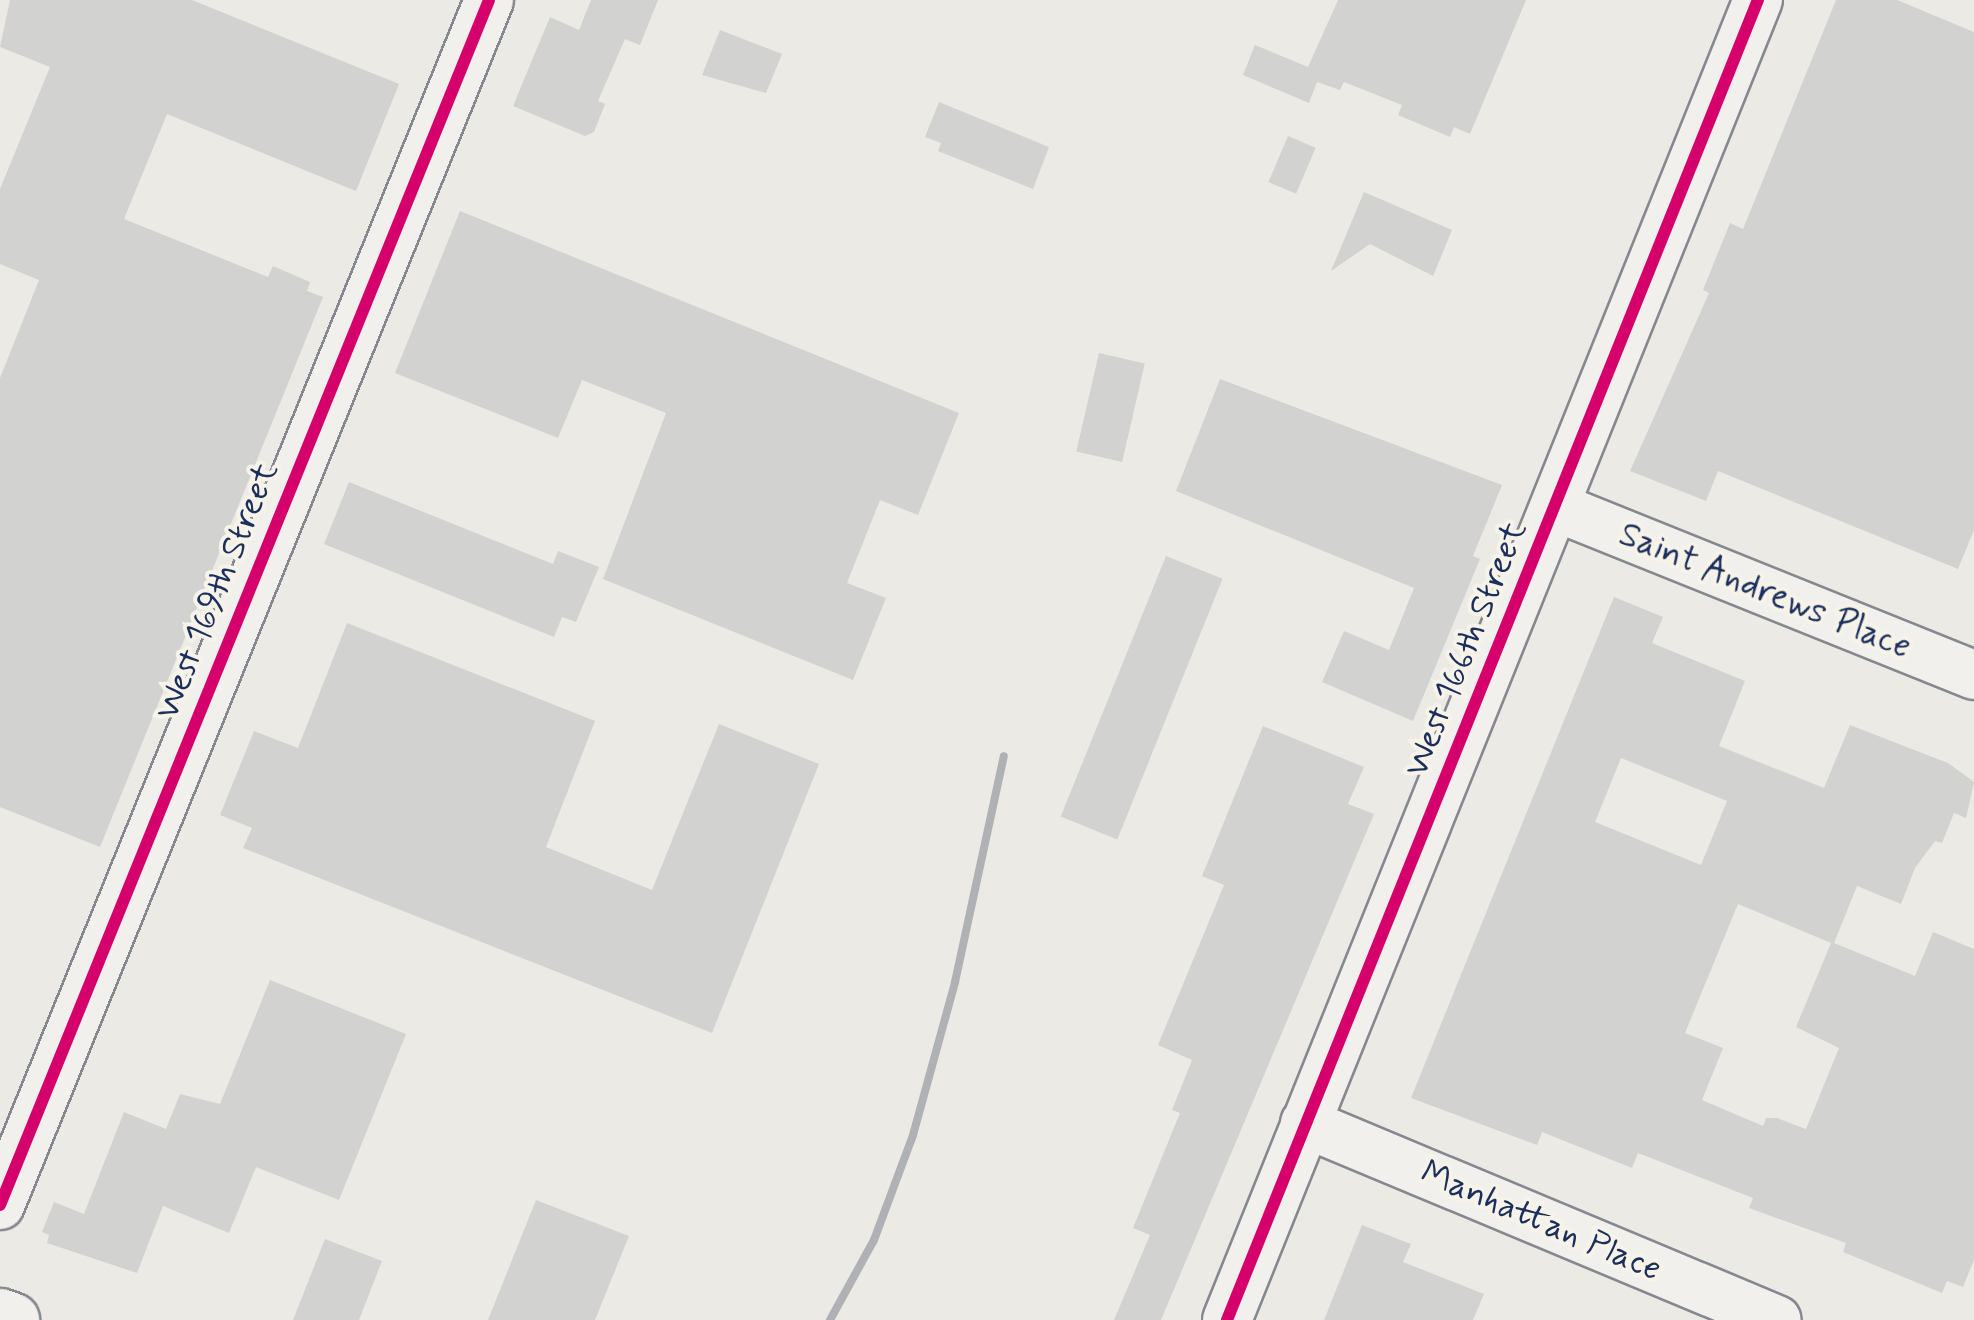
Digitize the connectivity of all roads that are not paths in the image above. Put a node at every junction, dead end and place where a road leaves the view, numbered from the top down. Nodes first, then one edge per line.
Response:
1 (490, 0) edge
2 (1758, 0) edge
3 (1556, 507) junction
4 (1974, 675) edge
5 (1305, 1123) junction
6 (0, 1204) edge
7 (0, 1316) edge
8 (10, 1320) edge
9 (1227, 1320) edge
10 (1777, 1320) edge

1 - 6 street, West 169th Street
2 - 3 street, West 166th Street
3 - 4 street, Saint Andrews Place
3 - 5 street, West 166th Street
5 - 9 street, West 166th Street
5 - 10 street, Manhattan Place
7 - 8 main road

